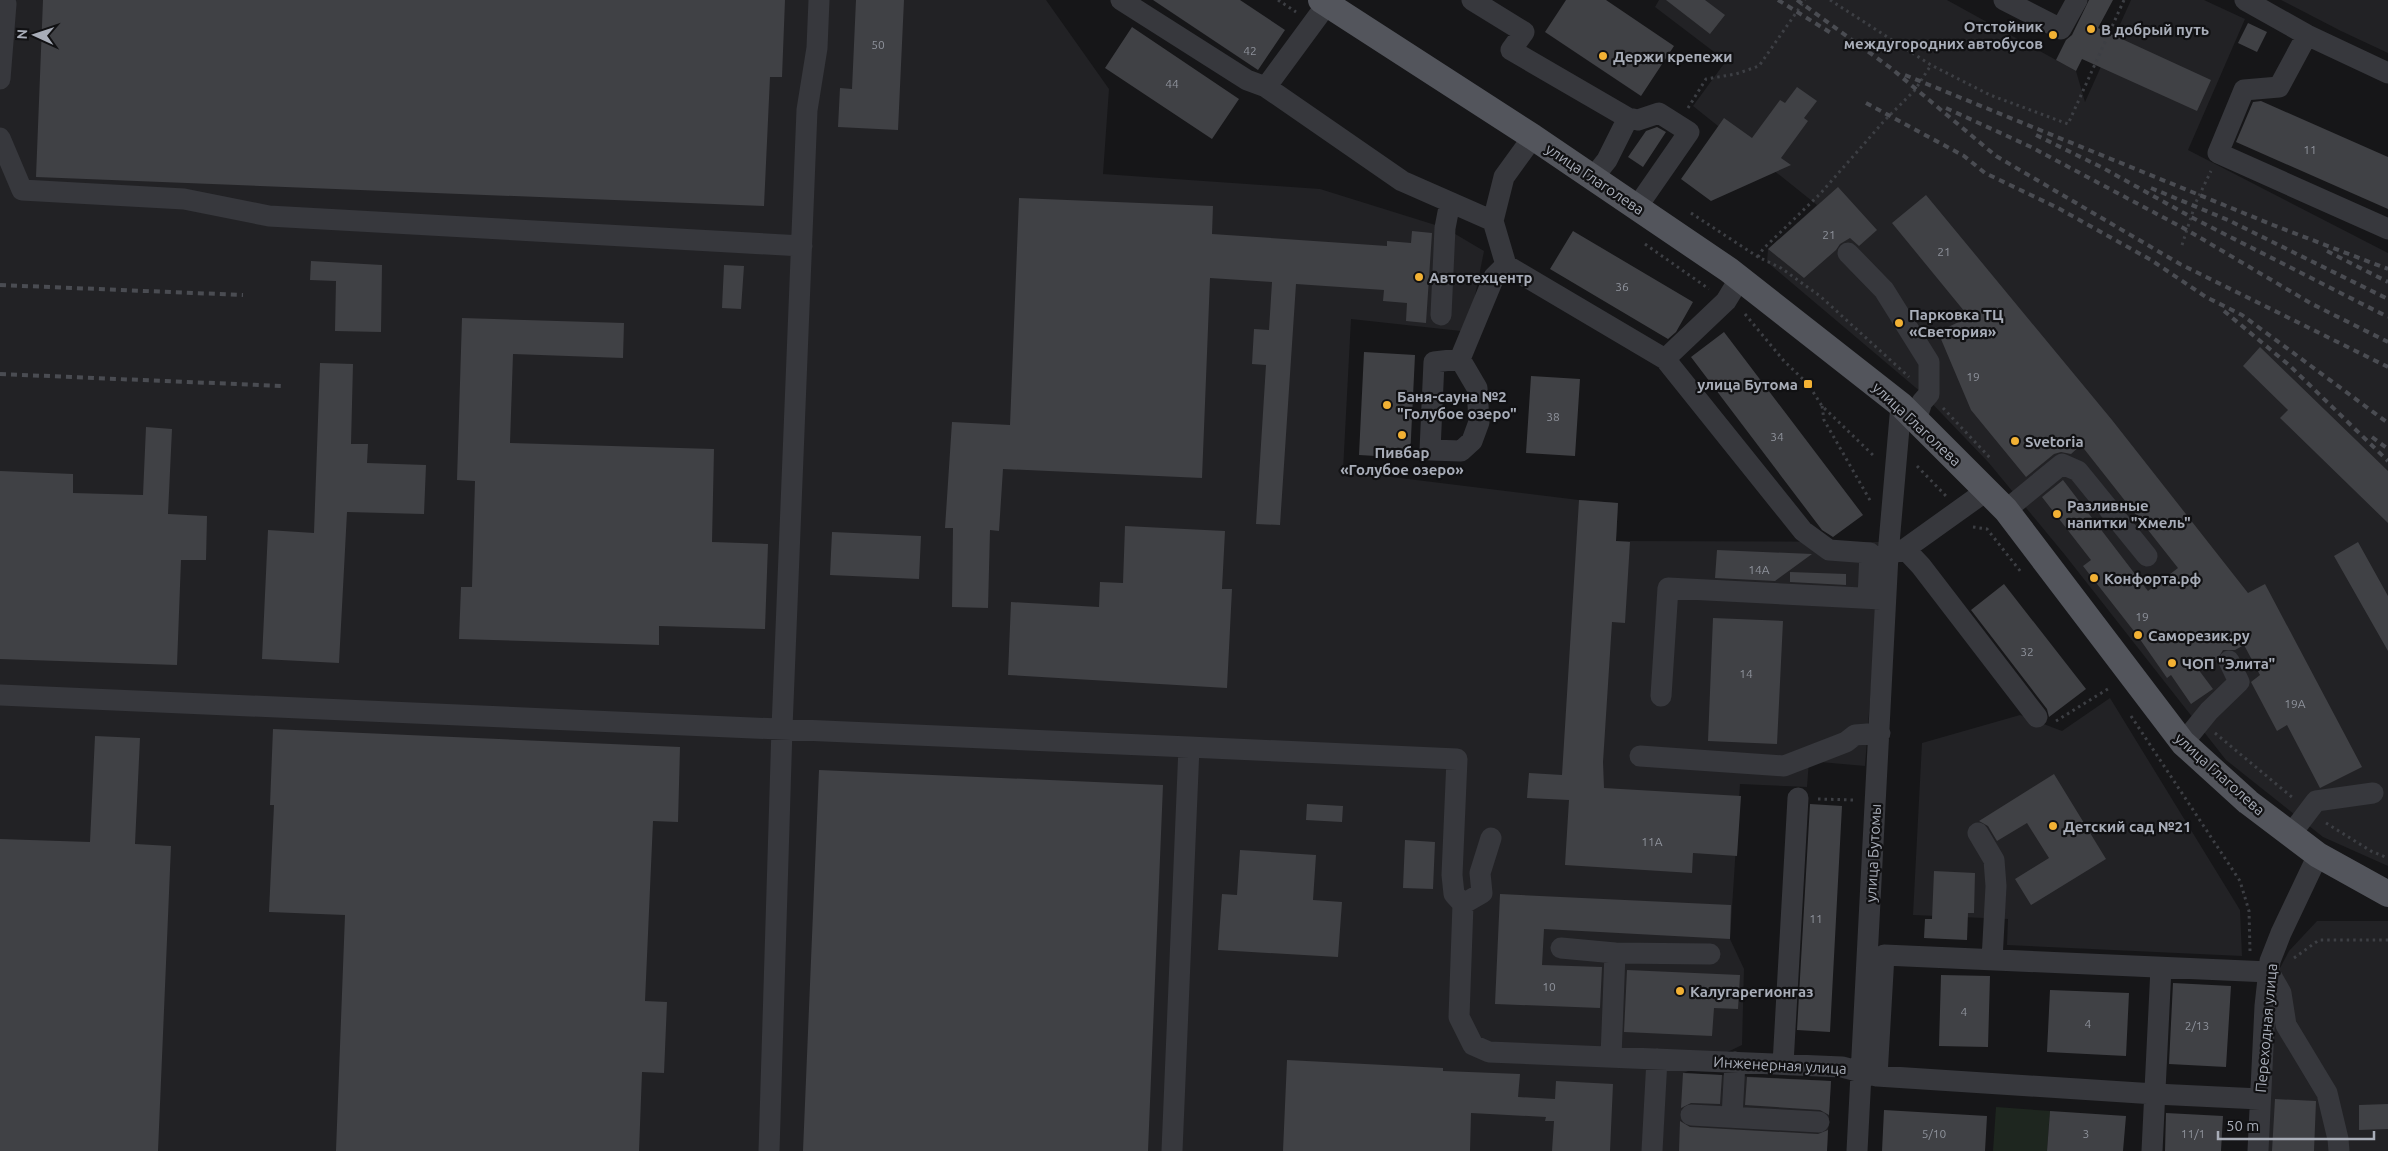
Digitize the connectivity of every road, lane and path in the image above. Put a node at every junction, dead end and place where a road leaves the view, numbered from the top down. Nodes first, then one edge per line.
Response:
1 (2, 0) edge
2 (819, 0) edge
3 (1278, 0) edge
4 (1472, 0) edge
5 (1805, 0) edge
6 (1830, 0) edge
7 (2004, 0) edge
8 (2077, 0) edge
9 (2124, 0) edge
10 (2245, 0) edge
11 (1127, 1) edge
12 (1320, 9) edge
13 (2307, 35) junction
14 (1931, 64) junction
15 (2388, 73) edge
16 (0, 80) edge
17 (1266, 87) junction
18 (1628, 118) junction
19 (1679, 126) junction
20 (1532, 137) junction
21 (0, 138) edge
22 (2218, 153) junction
23 (1592, 179) junction
24 (1450, 202) junction
25 (1637, 207) junction
26 (1690, 213) dead end
27 (1493, 221) junction
28 (2388, 230) edge
29 (1638, 239) dead end
30 (1737, 242) dead end
31 (2182, 245) dead end
32 (802, 246) junction
33 (1848, 253) dead end
34 (1758, 257) dead end
35 (1506, 265) junction
36 (1740, 278) junction
37 (1726, 301) junction
38 (1441, 315) dead end
39 (1665, 359) junction
40 (1460, 360) dead end
41 (1822, 406) junction
42 (1908, 413) junction
43 (1895, 464) junction
44 (1986, 491) junction
45 (1873, 497) dead end
46 (2006, 510) junction
47 (1962, 522) junction
48 (1888, 552) junction
49 (2147, 556) dead end
50 (2023, 574) dead end
51 (1877, 599) junction
52 (2229, 661) dead end
53 (2105, 679) dead end
54 (2111, 687) junction
55 (0, 695) edge
56 (2116, 695) dead end
57 (1661, 696) dead end
58 (2127, 711) dead end
59 (2037, 717) joint
60 (782, 728) junction
61 (1880, 733) junction
62 (2183, 743) junction
63 (1189, 747) junction
64 (1640, 756) dead end
65 (2373, 794) dead end
66 (1798, 798) joint
67 (1857, 801) dead end
68 (1978, 833) dead end
69 (2291, 834) junction
70 (1491, 838) dead end
71 (2318, 854) junction
72 (2388, 894) edge
73 (1463, 904) junction
74 (2388, 940) edge
75 (1561, 948) dead end
76 (1615, 953) junction
77 (1710, 954) dead end
78 (1992, 960) junction
79 (2161, 968) junction
80 (2263, 968) junction
81 (1611, 1057) junction
82 (1656, 1059) junction
83 (1735, 1062) junction
84 (1783, 1064) junction
85 (1869, 1074) junction
86 (2155, 1094) junction
87 (2260, 1099) junction
88 (1691, 1115) dead end
89 (1732, 1117) junction
90 (1819, 1122) dead end
91 (768, 1151) edge
92 (1172, 1151) edge
93 (1652, 1151) edge
94 (1857, 1151) edge
95 (2152, 1151) edge
96 (2258, 1151) edge
97 (2339, 1151) edge

1 - 16 street
2 - 32 street
3 - 12 path
4 - 18 street
5 - 19 path
6 - 14 path
7 - 8 street
9 - 14 path
10 - 13 street
11 - 17 street
12 - 17 street
12 - 20 main road, улица Глаголева
13 - 15 street
13 - 22 street
14 - 34 path
17 - 24 street
18 - 19 street
18 - 23 street
19 - 25 street
20 - 23 main road, улица Глаголева
20 - 27 street
21 - 32 street
22 - 28 street
22 - 31 path
23 - 25 main road, улица Глаголева
24 - 27 street
24 - 38 street
25 - 36 main road, улица Глаголева
26 - 30 path
27 - 35 street
29 - 37 path
32 - 60 street
33 - 42 street, улица Бутомы
35 - 39 street
35 - 40 street
36 - 37 street
36 - 42 main road, улица Глаголева
37 - 39 street
37 - 41 path
39 - 48 street
41 - 43 path
41 - 45 path
42 - 43 street, улица Бутомы
42 - 44 main road, улица Глаголева
43 - 47 path
43 - 48 street, улица Бутомы
44 - 46 main road, улица Глаголева
44 - 47 street
46 - 49 street
46 - 62 main road, улица Глаголева
47 - 48 street
47 - 50 path
48 - 51 street, улица Бутомы
48 - 59 street
51 - 57 street
51 - 61 street, улица Бутомы
52 - 62 street
53 - 54 path
54 - 56 path
54 - 59 path
55 - 60 street
58 - 80 path
60 - 63 street
60 - 91 street
61 - 64 street
61 - 85 street, улица Бутомы
62 - 69 main road, улица Глаголева
63 - 73 street
63 - 92 street
65 - 69 street
66 - 67 path
66 - 84 street
68 - 78 street
69 - 71 main road, улица Глаголева
70 - 73 street
71 - 72 main road, улица Глаголева
71 - 80 street, Переходная улица
73 - 81 street, Инженерная улица
74 - 80 path
75 - 76 street
76 - 77 street
76 - 81 street
78 - 79 street
78 - 85 street
79 - 80 street
79 - 86 street
80 - 87 street, Переходная улица
80 - 97 street
81 - 82 street, Инженерная улица
82 - 83 street, Инженерная улица
82 - 93 street
83 - 84 street, Инженерная улица
83 - 89 street
84 - 85 street, Инженерная улица
85 - 86 street, Инженерная улица
85 - 94 street, улица Бутомы
86 - 87 street, Инженерная улица
86 - 95 street
87 - 96 street, Переходная улица
88 - 89 street
89 - 90 street

